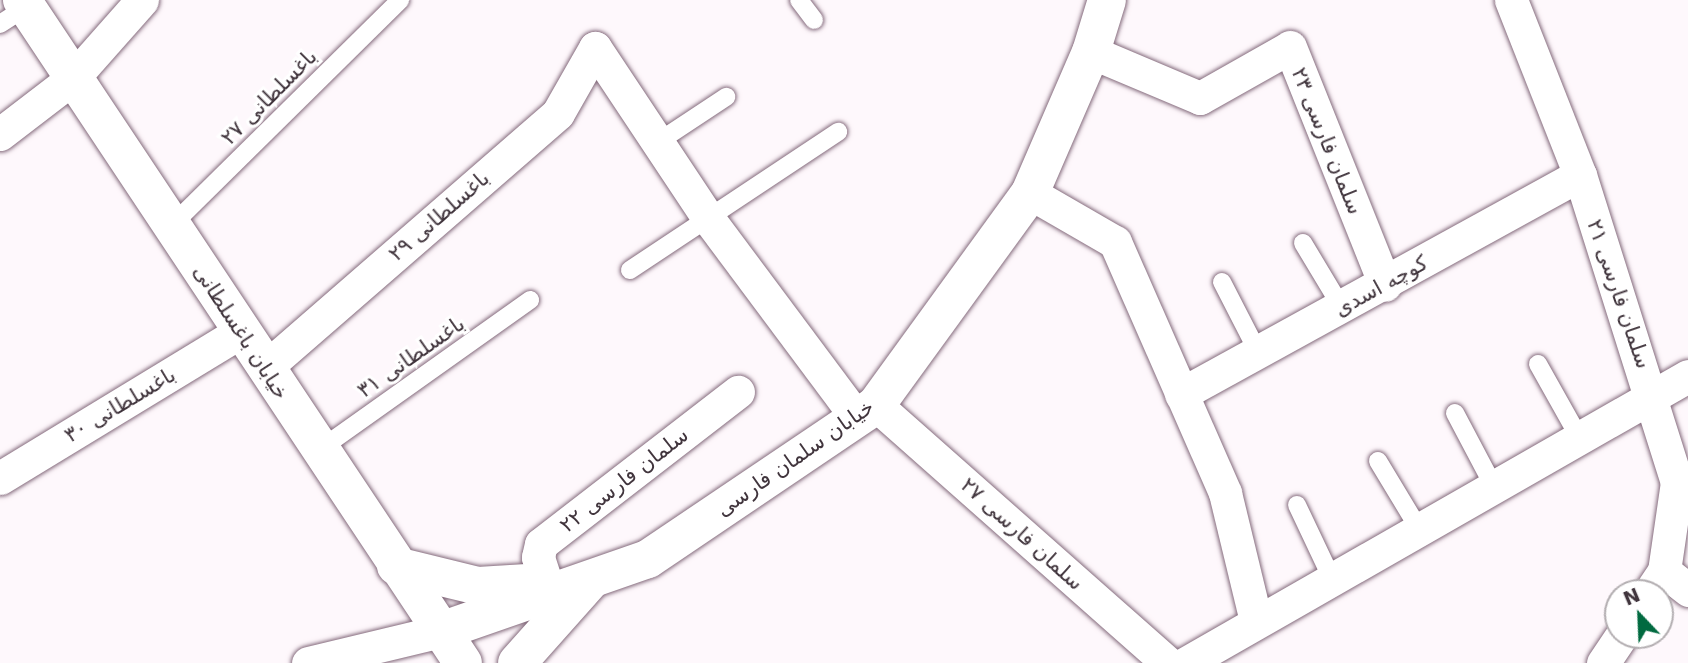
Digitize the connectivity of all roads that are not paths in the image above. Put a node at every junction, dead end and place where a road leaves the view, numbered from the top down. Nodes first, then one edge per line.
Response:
1 (142, 0) edge
2 (400, 0) edge
3 (799, 0) edge
4 (1107, 0) edge
5 (1511, 0) edge
6 (16, 10) edge
7 (814, 20) dead end
8 (595, 48) joint
9 (1091, 52) junction
10 (73, 78) junction
11 (726, 97) dead end
12 (838, 132) dead end
13 (0, 134) edge
14 (658, 142) junction
15 (1580, 176) junction
16 (1030, 193) junction
17 (708, 218) junction
18 (171, 226) junction
19 (1303, 243) dead end
20 (631, 270) dead end
21 (1222, 282) dead end
22 (1385, 285) junction
23 (530, 300) dead end
24 (1342, 308) junction
25 (240, 332) junction
26 (1259, 354) junction
27 (1538, 364) dead end
28 (265, 368) junction
29 (1688, 376) edge
30 (738, 392) dead end
31 (1181, 394) junction
32 (1654, 395) junction
33 (867, 411) junction
34 (1455, 413) dead end
35 (1579, 437) junction
36 (319, 450) junction
37 (1378, 461) dead end
38 (0, 478) edge
39 (1494, 487) junction
40 (1297, 505) dead end
41 (1419, 529) junction
42 (396, 566) junction
43 (1332, 579) junction
44 (1668, 579) edge
45 (591, 580) junction
46 (546, 582) junction
47 (1256, 621) junction
48 (440, 631) junction
49 (308, 663) edge
50 (463, 663) edge
51 (517, 663) edge
52 (1168, 663) edge
53 (1186, 663) edge

1 - 10 street
2 - 18 lane, باغسلطانی ۲۷
3 - 7 lane
4 - 9 street, خیابان سلمان فارسی
5 - 15 street, سلمان فارسی ۲۱
6 - 10 street, خیابان باغسلطانی
8 - 14 street, سلمان فارسی ۲۷
8 - 28 street, باغسلطانی ۲۹
9 - 16 street, خیابان سلمان فارسی
9 - 22 street, سلمان فارسی ۲۳
10 - 13 street
10 - 18 street, خیابان باغسلطانی
11 - 14 lane
12 - 17 lane
14 - 17 street, سلمان فارسی ۲۷
15 - 22 street, کوچه اسدی
15 - 32 street, سلمان فارسی ۲۱
16 - 31 street
16 - 33 street, خیابان سلمان فارسی
17 - 20 lane
17 - 33 street, سلمان فارسی ۲۷
18 - 25 street, خیابان باغسلطانی
19 - 24 lane
21 - 26 lane
22 - 24 street, کوچه اسدی
23 - 36 lane, باغسلطانی ۳۱
24 - 26 street, کوچه اسدی
25 - 28 street, خیابان باغسلطانی
25 - 38 street, باغسلطانی ۳۰
26 - 31 street, کوچه اسدی
27 - 35 lane
28 - 36 street, خیابان باغسلطانی
29 - 32 street
30 - 46 street, سلمان فارسی ۲۲
31 - 47 street
32 - 35 street
32 - 44 street, سلمان فارسی ۲۱
33 - 45 street, خیابان سلمان فارسی
33 - 52 street, سلمان فارسی ۲۷
34 - 39 lane
35 - 39 street
36 - 42 street, خیابان باغسلطانی
37 - 41 lane
39 - 41 street
40 - 43 lane
41 - 43 street
42 - 46 street
42 - 48 street, خیابان باغسلطانی
43 - 47 street
45 - 46 street
45 - 48 street, خیابان سلمان فارسی
45 - 51 street
47 - 53 street
48 - 49 street
48 - 50 street, خیابان باغسلطانی

